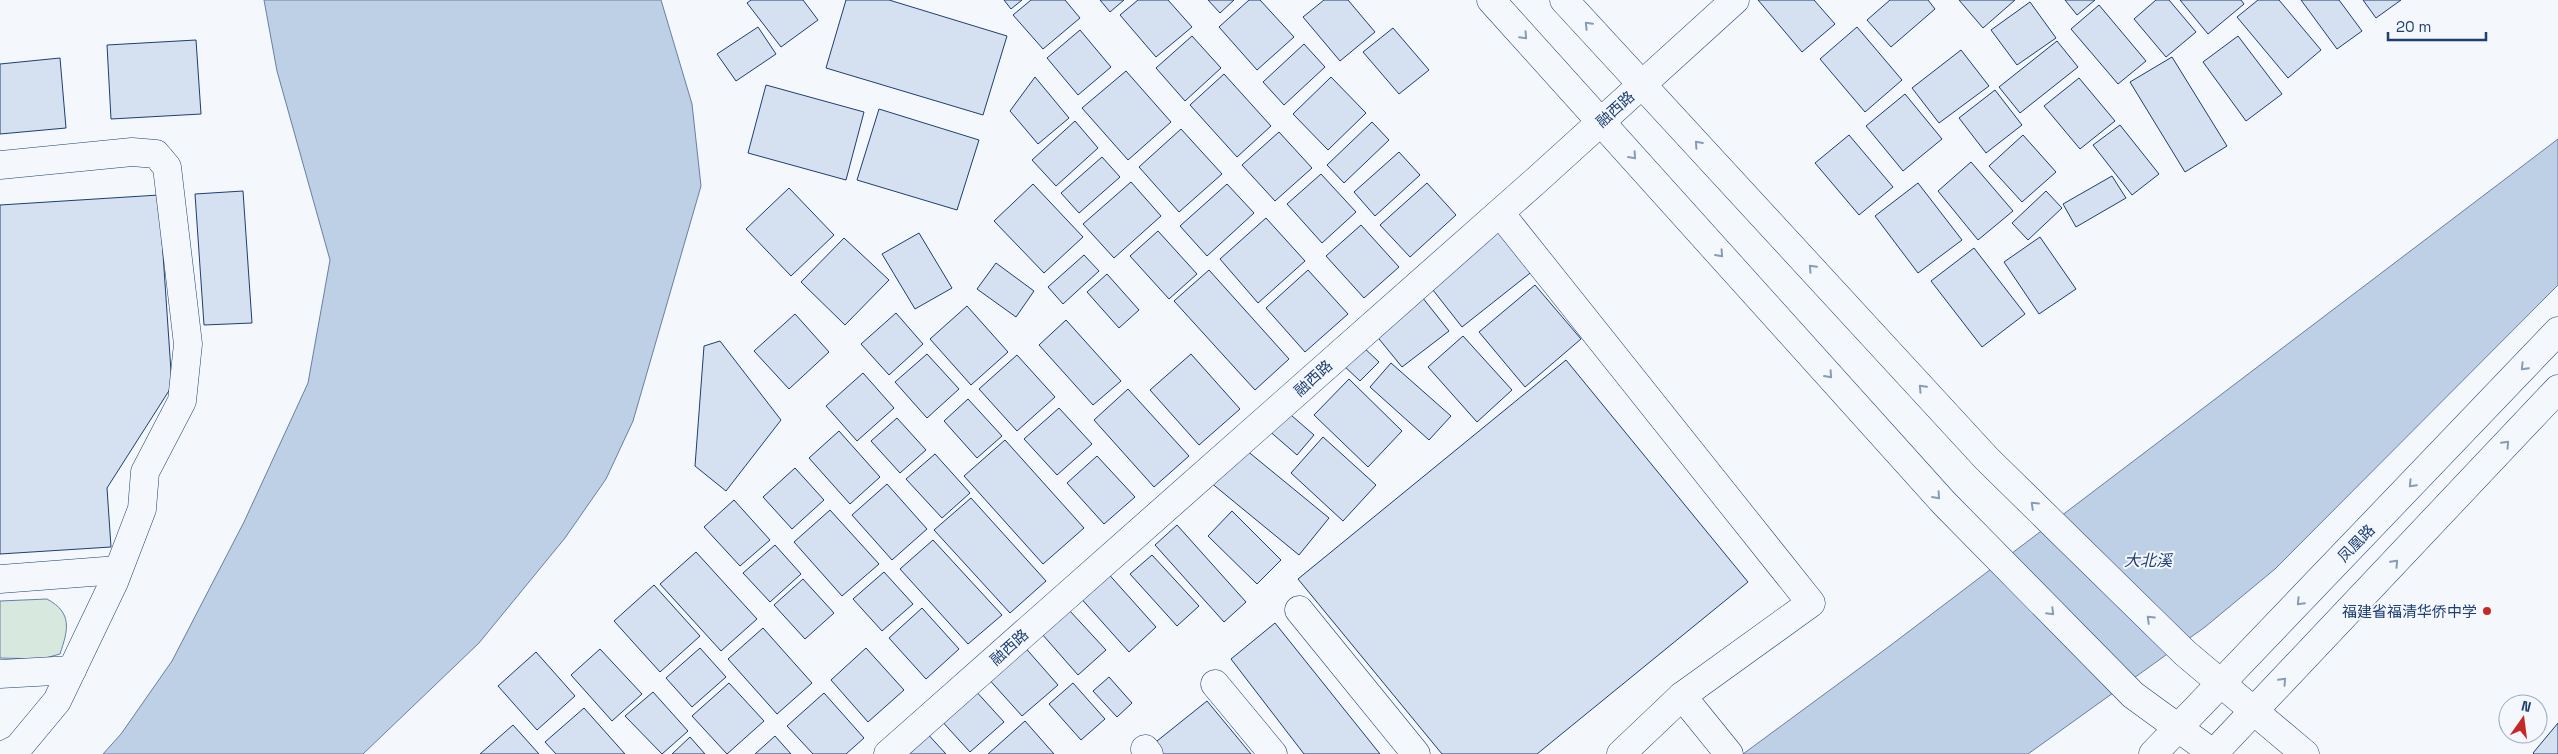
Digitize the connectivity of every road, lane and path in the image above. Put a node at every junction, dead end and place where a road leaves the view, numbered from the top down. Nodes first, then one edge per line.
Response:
1 (1491, 0) edge
2 (1564, 0) edge
3 (1735, 0) edge
4 (1643, 84) junction
5 (1601, 121) junction
6 (0, 166) edge
7 (1500, 213) junction
8 (2558, 331) edge
9 (2558, 389) edge
10 (118, 570) junction
11 (0, 579) edge
12 (1299, 610) dead end
13 (72, 670) junction
14 (0, 674) edge
15 (1214, 684) dead end
16 (2222, 684) junction
17 (1688, 703) junction
18 (2254, 712) junction
19 (2179, 727) junction
20 (6, 754) edge
21 (888, 754) edge
22 (1273, 754) edge
23 (1416, 754) edge
24 (1621, 754) edge
25 (1729, 754) edge
26 (2153, 754) edge
27 (2213, 754) edge
28 (2305, 754) edge

1 -> 5 street
4 -> 2 street
3 - 4 street, 融西路
4 - 5 street, 融西路
16 -> 4 street
5 - 7 street, 融西路
5 -> 19 street
6 - 10 street
7 - 17 street
7 - 21 street, 融西路
8 -> 16 street, 凤凰路
18 -> 9 street
10 - 11 street
10 - 13 street
12 - 23 street
13 - 14 street
13 - 20 street
15 - 22 street
16 - 18 street
16 - 19 street, 凤凰路
17 - 24 street
17 - 25 street
18 - 27 street
18 - 28 street
19 - 26 street, 凤凰路
19 - 27 street

